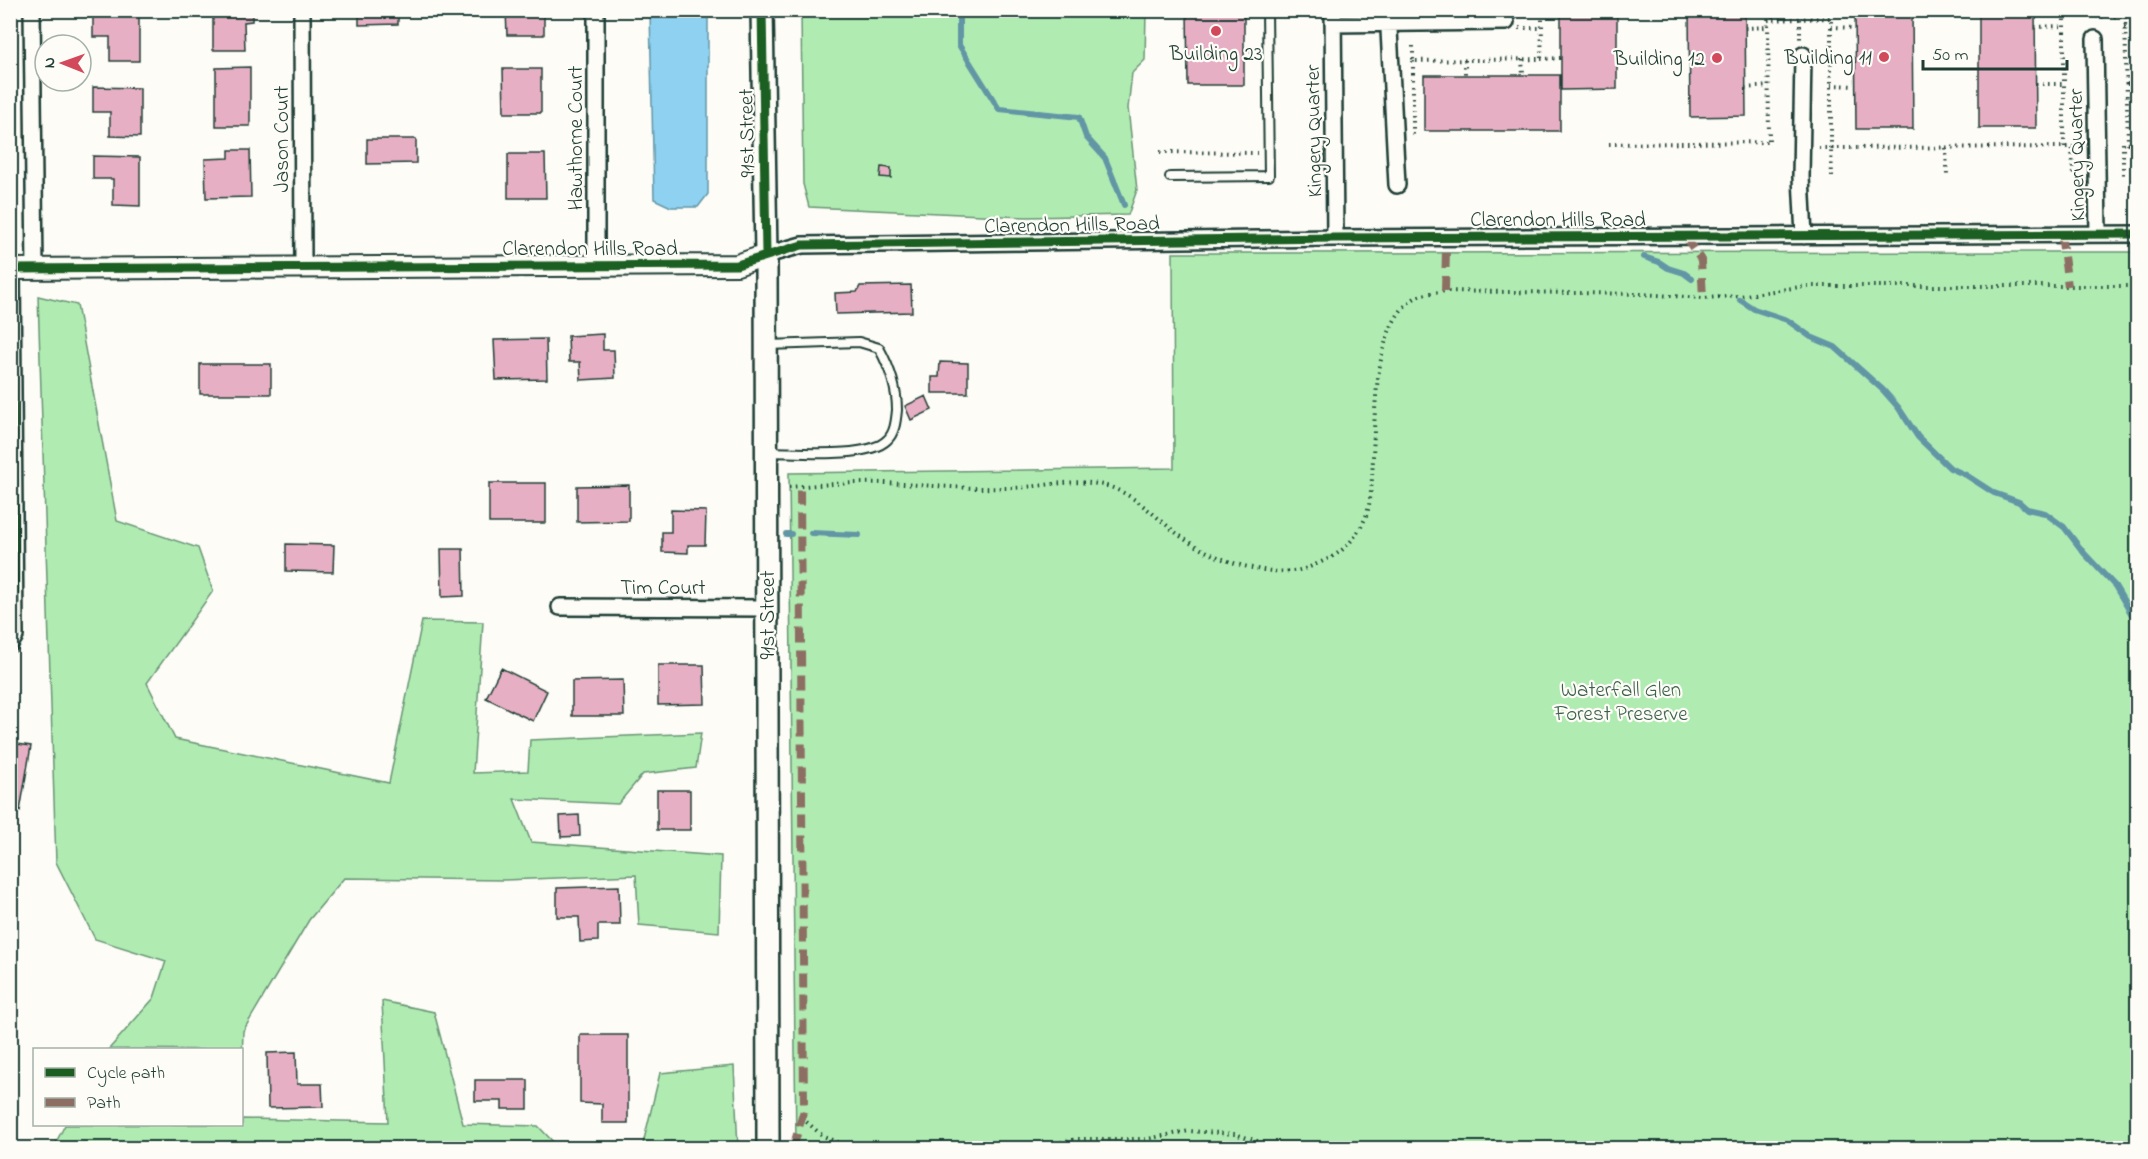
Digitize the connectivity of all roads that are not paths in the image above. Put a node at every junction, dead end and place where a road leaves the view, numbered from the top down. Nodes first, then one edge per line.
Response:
1 (32, 10) edge
2 (302, 10) edge
3 (596, 10) edge
4 (762, 10) edge
5 (1267, 10) edge
6 (1333, 17) edge
7 (1388, 17) edge
8 (1508, 25) road end
9 (2095, 39) dead end
10 (1801, 49) road end
11 (1170, 177) dead end
12 (1397, 185) dead end
13 (2098, 234) junction
14 (2138, 234) edge
15 (1804, 236) junction
16 (1335, 238) junction
17 (766, 255) junction
18 (596, 266) junction
19 (303, 267) junction
20 (11, 269) edge
21 (35, 269) junction
22 (766, 345) junction
23 (767, 452) junction
24 (560, 607) dead end
25 (767, 608) junction
26 (10, 644) edge
27 (768, 1149) edge

1 - 21 street
2 - 19 street, Jason Court
3 - 18 street, Hawthorne Court
4 - 17 main road, 91st Street
5 - 11 lane
6 - 7 street, Kingery Quarter
6 - 16 street, Kingery Quarter
7 - 8 street, Kingery Quarter
7 - 12 street
9 - 13 street, Kingery Quarter
10 - 15 street
13 - 14 street, Clarendon Hills Road
13 - 15 street, Clarendon Hills Road
15 - 16 street, Clarendon Hills Road
16 - 17 street, Clarendon Hills Road
17 - 18 street, Clarendon Hills Road
17 - 22 main road, 91st Street
18 - 19 street, Clarendon Hills Road
19 - 21 street, Clarendon Hills Road
20 - 21 street, Clarendon Hills Road
20 - 26 street
22 - 23 main road, 91st Street
22 - 23 lane
23 - 25 main road, 91st Street
24 - 25 street, Tim Court
25 - 27 main road, 91st Street

